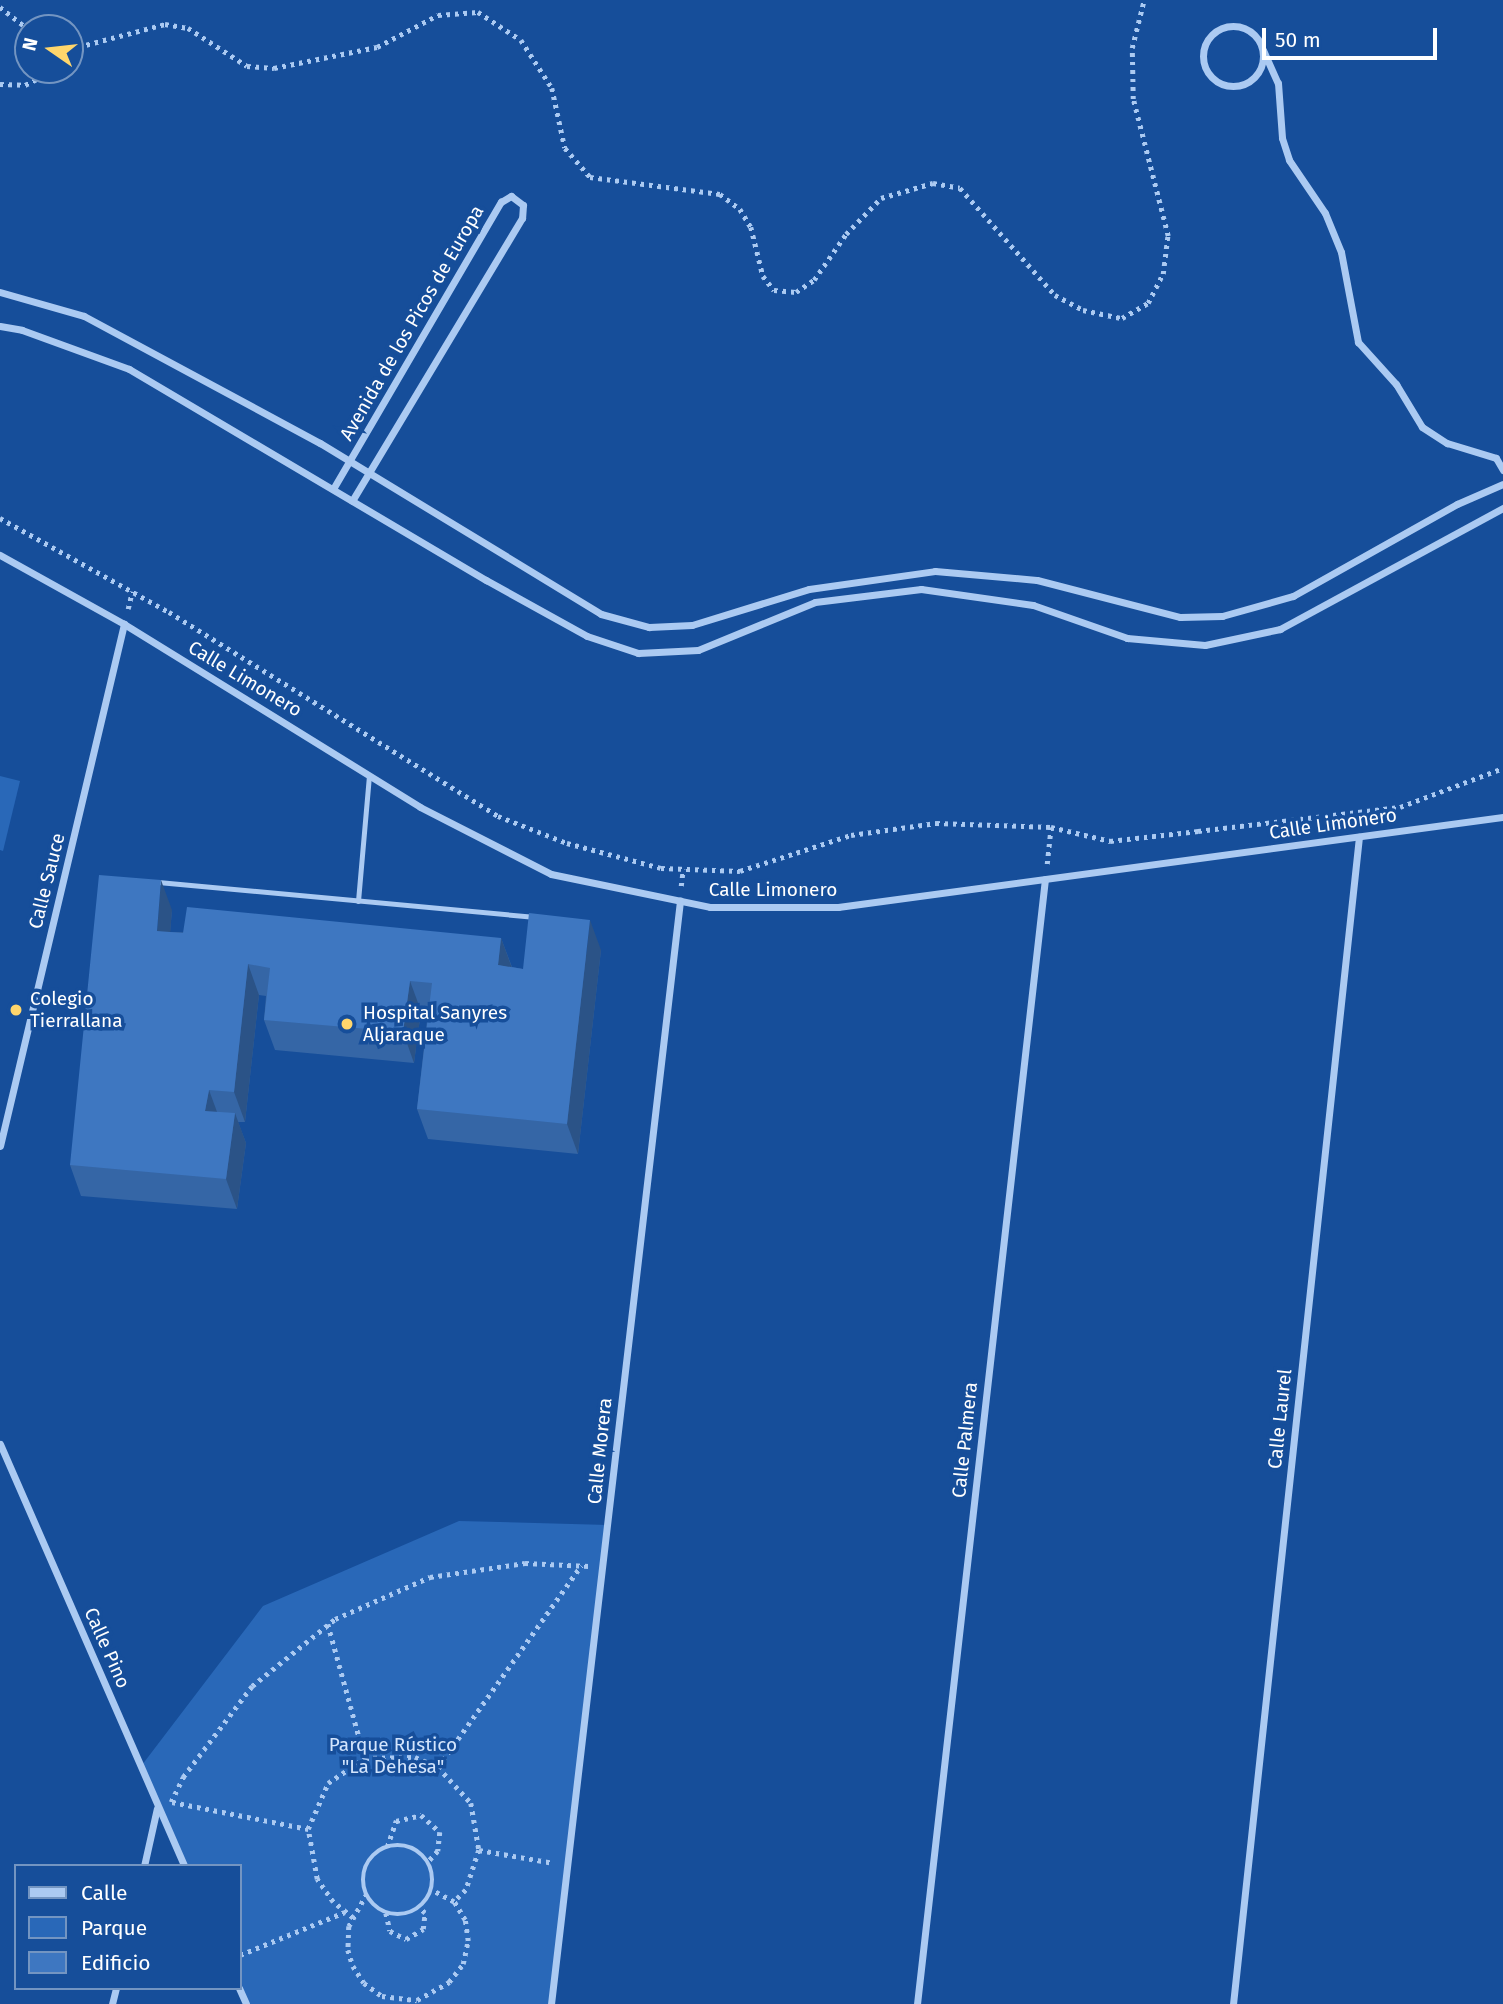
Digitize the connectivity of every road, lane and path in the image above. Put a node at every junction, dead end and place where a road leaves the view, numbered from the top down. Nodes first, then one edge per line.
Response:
1 (1144, 0) edge
2 (0, 7) edge
3 (14, 18) edge
4 (84, 47) edge
5 (1263, 50) junction
6 (0, 84) edge
7 (27, 84) edge
8 (0, 292) edge
9 (0, 326) edge
10 (349, 460) junction
11 (1503, 470) edge
12 (369, 473) junction
13 (1503, 484) edge
14 (332, 489) junction
15 (352, 501) junction
16 (1503, 508) edge
17 (0, 518) edge
18 (0, 555) edge
19 (124, 624) junction
20 (1503, 768) edge
21 (369, 774) junction
22 (1503, 817) edge
23 (1051, 827) junction
24 (1359, 837) junction
25 (1045, 879) junction
26 (147, 881) edge
27 (358, 901) junction
28 (680, 901) junction
29 (548, 918) edge
30 (0, 1146) edge
31 (0, 1444) edge
32 (581, 1566) junction
33 (603, 1567) junction
34 (328, 1625) junction
35 (365, 1758) junction
36 (438, 1767) junction
37 (172, 1802) junction
38 (157, 1807) junction
39 (308, 1829) junction
40 (387, 1847) junction
41 (479, 1850) junction
42 (428, 1862) junction
43 (144, 1864) edge
44 (183, 1864) edge
45 (569, 1866) junction
46 (431, 1890) junction
47 (367, 1894) junction
48 (454, 1902) junction
49 (418, 1908) junction
50 (345, 1912) junction
51 (386, 1913) junction
52 (353, 1918) junction
53 (242, 1954) edge
54 (432, 1995) junction
55 (435, 2004) edge
56 (551, 2004) edge
57 (917, 2004) edge
58 (1233, 2004) edge

1 - 4 path
2 - 3 path
5 - 5 street
5 - 11 street
6 - 7 path
8 - 10 street, Avenida de los Picos de Europa
9 - 14 street
10 - 12 street, Avenida de los Picos de Europa
10 - 12 street, Avenida de los Picos de Europa
10 - 14 street, Avenida de los Picos de Europa
12 - 13 street, Avenida de los Picos de Europa
12 - 15 street, Avenida de los Picos de Europa
14 - 15 street
15 - 16 street
17 - 23 path
18 - 19 street, Calle Limonero
19 - 21 street, Calle Limonero
19 - 30 street, Calle Sauce
20 - 23 path
21 - 27 lane
21 - 28 street, Calle Limonero
22 - 24 street, Calle Limonero
23 - 25 path
24 - 25 street, Calle Limonero
24 - 58 street, Calle Laurel
25 - 28 street, Calle Limonero
25 - 57 street, Calle Palmera
26 - 27 lane
27 - 29 lane
28 - 33 street, Calle Morera
31 - 38 street, Calle Pino
32 - 33 path
32 - 34 path
32 - 36 path
33 - 45 street, Calle Morera
34 - 35 path
34 - 37 path
35 - 36 path
35 - 39 path
36 - 41 path
37 - 38 path
37 - 39 path
38 - 43 street
38 - 44 street, Calle Pino
39 - 50 path
40 - 42 path
40 - 42 path
40 - 47 path
41 - 45 path
41 - 48 path
42 - 46 path
45 - 56 street, Calle Morera
46 - 48 path
46 - 49 path
47 - 51 path
47 - 52 path
48 - 54 path
49 - 51 path
49 - 51 path
50 - 52 path
50 - 53 path
52 - 54 path
54 - 55 path

